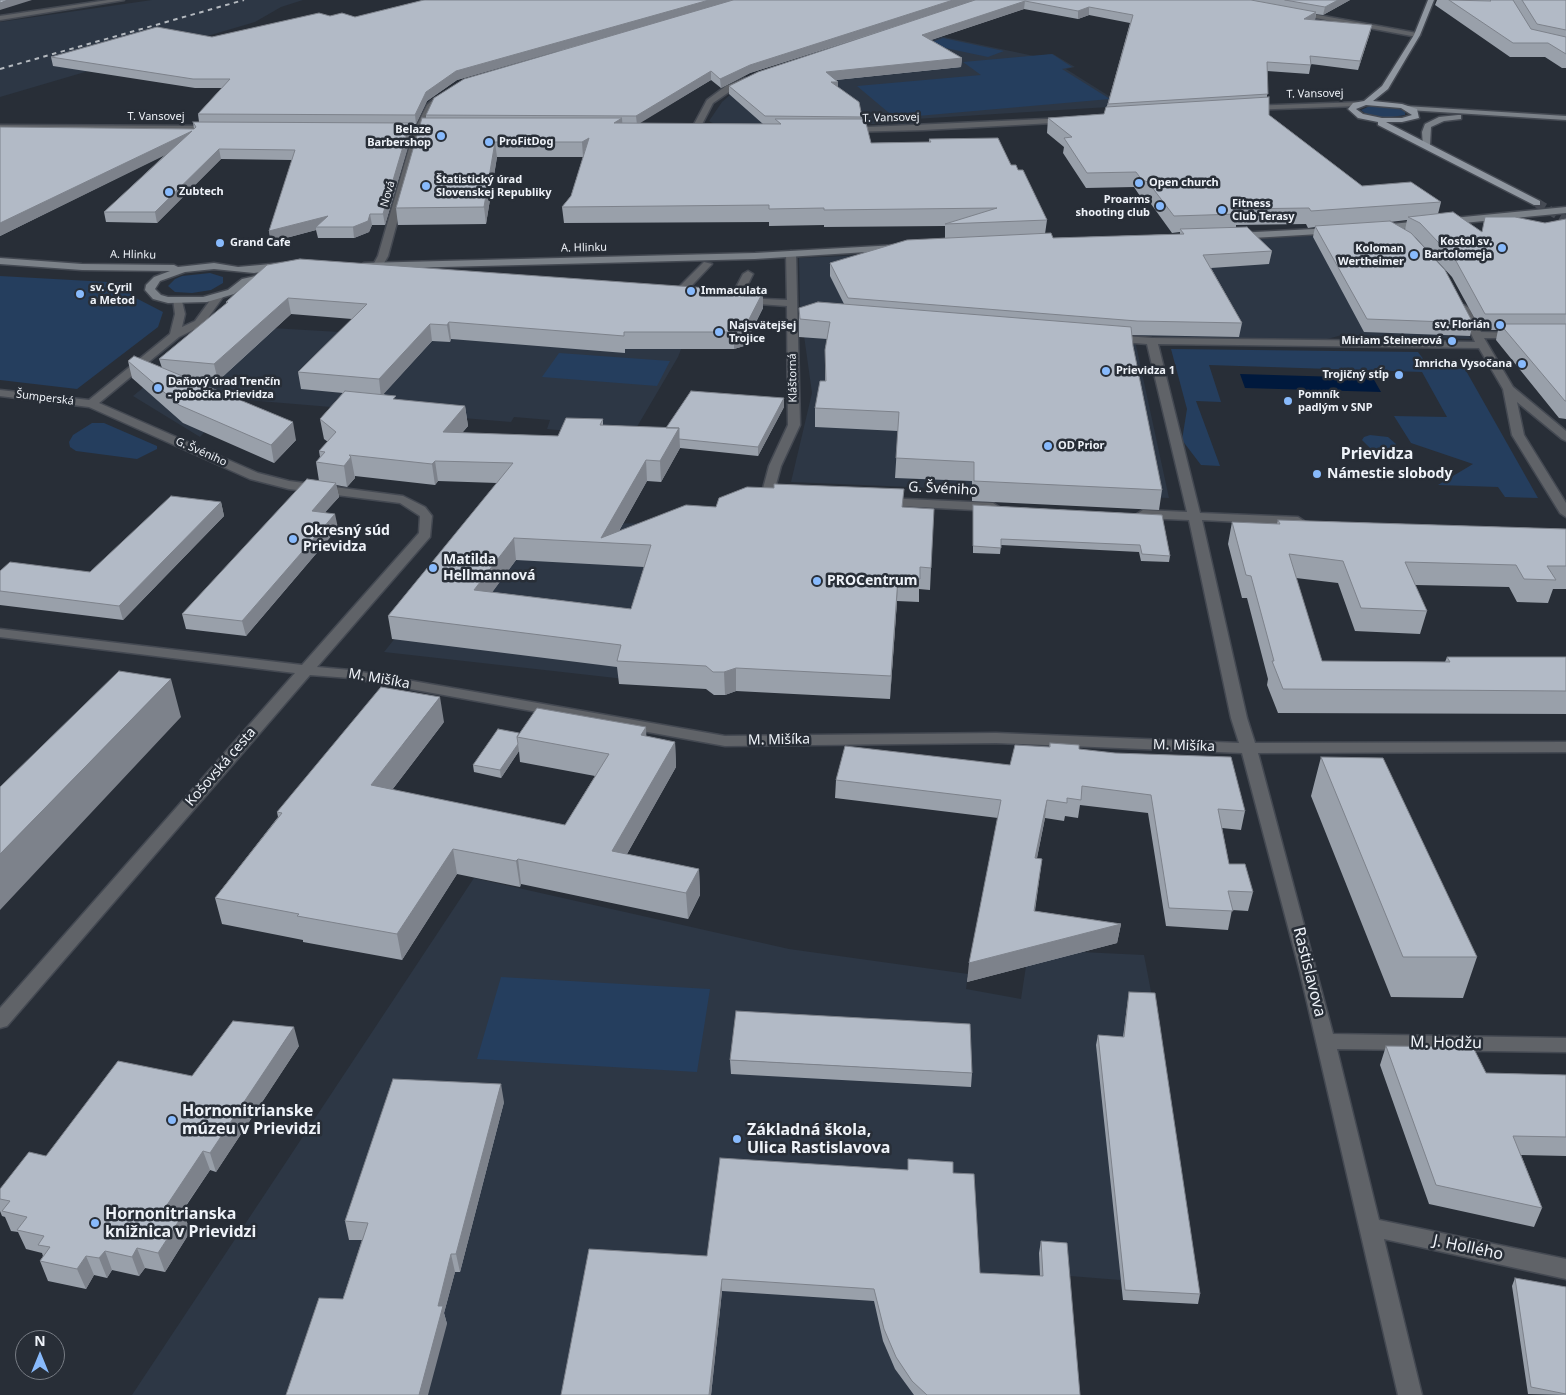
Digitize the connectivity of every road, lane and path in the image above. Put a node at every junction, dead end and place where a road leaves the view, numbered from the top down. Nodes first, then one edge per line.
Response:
1 (121, 0) edge
2 (1431, 0) edge
3 (1289, 12) edge
4 (0, 18) edge
5 (1417, 35) junction
6 (754, 77) edge
7 (446, 94) edge
8 (1391, 95) junction
9 (1362, 103) junction
10 (1272, 107) junction
11 (1238, 108) edge
12 (1408, 108) junction
13 (1464, 112) junction
14 (1491, 114) junction
15 (1358, 115) junction
16 (1416, 116) junction
17 (1566, 118) edge
18 (1075, 119) edge
19 (1372, 119) junction
20 (1402, 120) junction
21 (0, 127) edge
22 (220, 128) edge
23 (386, 129) edge
24 (419, 129) junction
25 (446, 129) edge
26 (685, 130) edge
27 (840, 130) edge
28 (1416, 139) junction
29 (1426, 144) junction
30 (1537, 203) tunnel mouth
31 (1565, 211) edge
32 (1389, 228) junction
33 (1370, 229) edge
34 (1341, 231) edge
35 (1230, 236) edge
36 (1405, 237) edge
37 (903, 248) edge
38 (791, 254) junction
39 (0, 261) edge
40 (707, 264) dead end
41 (296, 265) edge
42 (378, 265) junction
43 (349, 266) edge
44 (82, 267) junction
45 (183, 269) junction
46 (238, 270) junction
47 (286, 274) edge
48 (748, 274) dead end
49 (406, 275) edge
50 (154, 281) junction
51 (245, 281) junction
52 (676, 296) edge
53 (218, 297) junction
54 (1459, 299) edge
55 (177, 301) junction
56 (795, 310) junction
57 (175, 335) junction
58 (1526, 335) edge
59 (1102, 338) edge
60 (1479, 340) junction
61 (1152, 341) junction
62 (1509, 389) junction
63 (0, 393) edge
64 (90, 404) junction
65 (1566, 437) edge
66 (796, 497) edge
67 (873, 501) edge
68 (1005, 507) edge
69 (421, 510) joint
70 (1566, 513) edge
71 (1130, 514) edge
72 (1195, 517) junction
73 (1312, 521) edge
74 (0, 633) edge
75 (306, 670) junction
76 (1566, 747) edge
77 (1249, 748) junction
78 (0, 1021) edge
79 (1326, 1041) junction
80 (1566, 1045) edge
81 (1370, 1227) junction
82 (1566, 1269) edge
83 (1410, 1395) edge

1 - 4 street
2 - 5 main road
3 - 5 street
5 - 8 main road
6 - 26 street
7 - 24 street, Nová
8 - 9 main road
8 - 9 main road
8 - 12 main road
9 - 10 street, T. Vansovej
9 - 15 main road
10 - 11 street, T. Vansovej
10 - 15 street, T. Vansovej
12 - 13 street
12 - 16 main road
13 - 14 street
13 - 16 street
14 - 17 street
14 - 29 street
15 - 19 main road
16 - 20 main road
18 - 27 street, T. Vansovej
19 - 20 main road
19 - 28 main road
20 - 28 main road
21 - 22 street, T. Vansovej
23 - 24 street
24 - 25 street
24 - 42 street, Nová
28 - 29 main road
29 - 30 main road
31 - 32 street
32 - 33 street
32 - 36 street
34 - 35 street
37 - 38 street, A. Hlinku
38 - 42 street, A. Hlinku
38 - 56 street, Kláštorná
39 - 44 street, A. Hlinku
40 - 52 street
41 - 46 street, A. Hlinku
42 - 43 street, A. Hlinku
42 - 49 street, A. Hlinku
44 - 45 street, A. Hlinku
44 - 50 street, A. Hlinku
45 - 46 street, A. Hlinku
45 - 50 street, A. Hlinku
46 - 51 street
47 - 51 street, A. Hlinku
48 - 56 street
50 - 55 street, A. Hlinku
51 - 53 street, A. Hlinku
53 - 55 street, A. Hlinku
53 - 57 street
54 - 60 street
55 - 57 street
56 - 66 street, Kláštorná
57 - 64 street
58 - 60 street
59 - 61 street
60 - 61 street
60 - 62 street
61 - 72 street
62 - 65 street
62 - 70 street
63 - 64 street, Šumperská
64 - 69 street, G. Švéniho
67 - 68 street, G. Švéniho
69 - 75 street, Košovská cesta
71 - 72 street
72 - 73 street
72 - 77 street, Rastislavova
74 - 75 street, M. Mišíka
75 - 77 street, M. Mišíka
75 - 78 street, Košovská cesta
76 - 77 street, M. Mišíka
77 - 79 street, Rastislavova
79 - 80 street, M. Hodžu
79 - 81 street, Rastislavova
81 - 82 street, J. Hollého
81 - 83 street, Rastislavova

